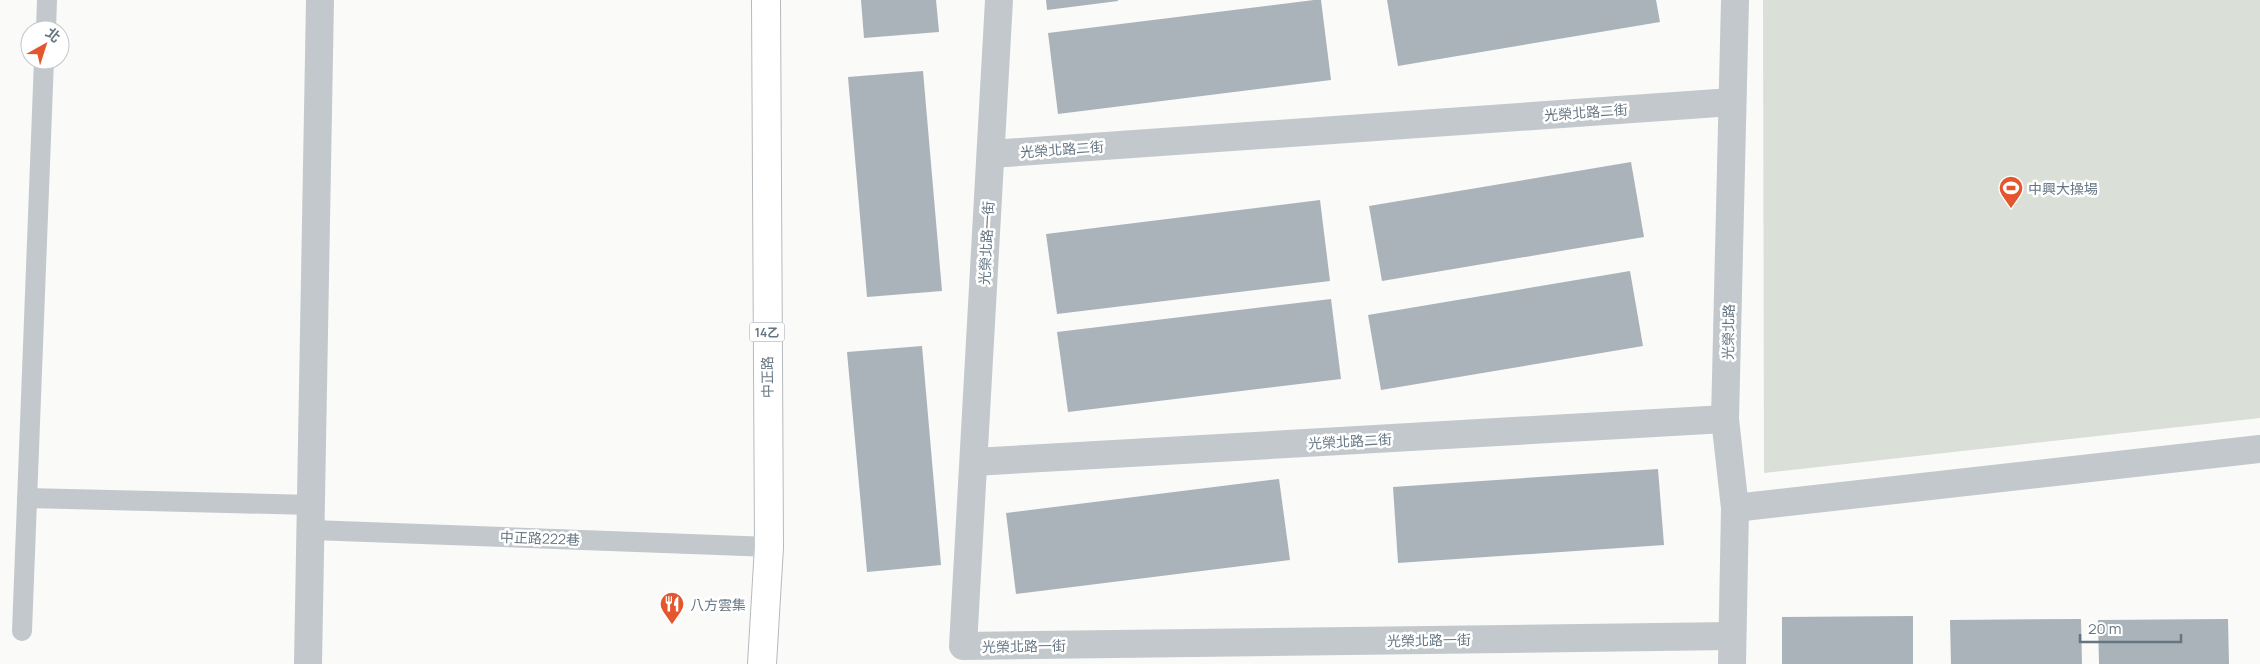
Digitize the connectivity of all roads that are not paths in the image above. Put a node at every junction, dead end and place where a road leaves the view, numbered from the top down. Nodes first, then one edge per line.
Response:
1 (47, 0) edge
2 (320, 0) edge
3 (766, 0) edge
4 (999, 0) edge
5 (1735, 0) edge
6 (46, 20) edge
7 (44, 70) edge
8 (1732, 102) junction
9 (991, 154) junction
10 (1726, 419) junction
11 (2260, 449) edge
12 (974, 462) junction
13 (27, 498) junction
14 (1735, 508) junction
15 (312, 517) junction
16 (769, 547) junction
17 (22, 632) dead end
18 (1732, 636) junction
19 (308, 664) edge
20 (762, 664) edge
21 (1732, 664) edge

1 - 6 lane
2 - 15 street
3 - 16 main road, 中正路 / 14乙
4 - 9 street, 光榮北路一街
5 - 8 street, 光榮北路
7 - 13 lane
8 - 9 street, 光榮北路二街
8 - 10 street, 光榮北路
9 - 12 street, 光榮北路一街
10 - 12 street, 光榮北路二街
10 - 14 street, 光榮北路
11 - 14 street
12 - 18 street, 光榮北路一街
13 - 15 lane, 中正路222巷
13 - 17 lane
14 - 18 street, 光榮北路
15 - 16 lane, 中正路222巷
15 - 19 street
16 - 20 main road, 中正路 / 14乙
18 - 21 street, 光榮北路

